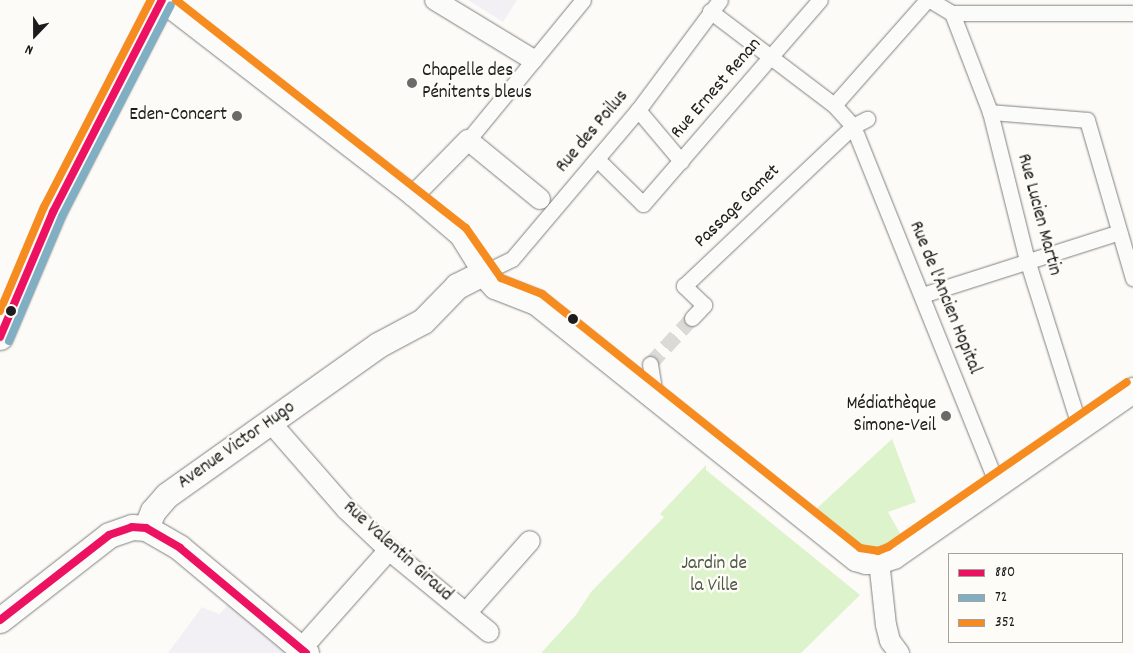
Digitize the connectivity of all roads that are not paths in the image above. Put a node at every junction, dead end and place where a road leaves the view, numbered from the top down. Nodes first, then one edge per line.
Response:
1 (435, 0) edge
2 (583, 0) edge
3 (820, 0) edge
4 (929, 0) edge
5 (161, 1) edge
6 (715, 5) edge
7 (952, 13) junction
8 (1133, 13) edge
9 (770, 57) junction
10 (532, 59) junction
11 (834, 105) junction
12 (638, 110) junction
13 (990, 112) junction
14 (867, 119) dead end
15 (853, 126) junction
16 (468, 140) junction
17 (598, 160) junction
18 (680, 161) junction
19 (414, 196) junction
20 (540, 199) dead end
21 (1119, 232) junction
22 (1027, 260) junction
23 (483, 273) junction
24 (1133, 278) edge
25 (922, 296) junction
26 (692, 318) tunnel mouth
27 (0, 337) edge
28 (650, 364) dead end
29 (1133, 390) edge
30 (655, 397) junction
31 (271, 423) junction
32 (1080, 428) junction
33 (997, 485) junction
34 (146, 528) junction
35 (530, 541) dead end
36 (389, 550) junction
37 (886, 559) junction
38 (466, 613) junction
39 (0, 620) edge
40 (489, 632) dead end
41 (304, 651) edge
42 (899, 653) edge

1 - 10 street
2 - 10 street
3 - 9 street, Rue Ernest Renan
4 - 7 street
4 - 11 street
5 - 19 street
5 - 27 street
6 - 9 street
6 - 12 street, Rue des Poilus
7 - 8 street
7 - 13 street, Rue Lucien Martin
9 - 11 street
9 - 18 street, Rue Ernest Renan
10 - 16 street
11 - 15 street
12 - 17 street, Rue des Poilus
12 - 18 street
13 - 21 street
13 - 22 street, Rue Lucien Martin
14 - 15 street
15 - 25 street, Rue de l'Ancien Hopital
15 - 26 street, Passage Gamet
16 - 19 street
16 - 20 street
17 - 18 street, Rue Ernest Renan
17 - 23 street, Rue des Poilus
19 - 23 street
21 - 22 street
21 - 24 street
22 - 25 street
22 - 32 street, Rue Lucien Martin
23 - 30 street
23 - 31 street, Avenue Victor Hugo
25 - 33 street, Rue de l'Ancien Hopital
28 - 30 street
29 - 32 street
30 - 37 street
31 - 34 street, Avenue Victor Hugo
31 - 36 street, Rue Valentin Giraud
32 - 33 street
33 - 37 street
34 - 39 street
34 - 41 street
35 - 38 street
36 - 38 street, Rue Valentin Giraud
36 - 41 street
37 - 42 street
38 - 40 street, Rue Valentin Giraud

